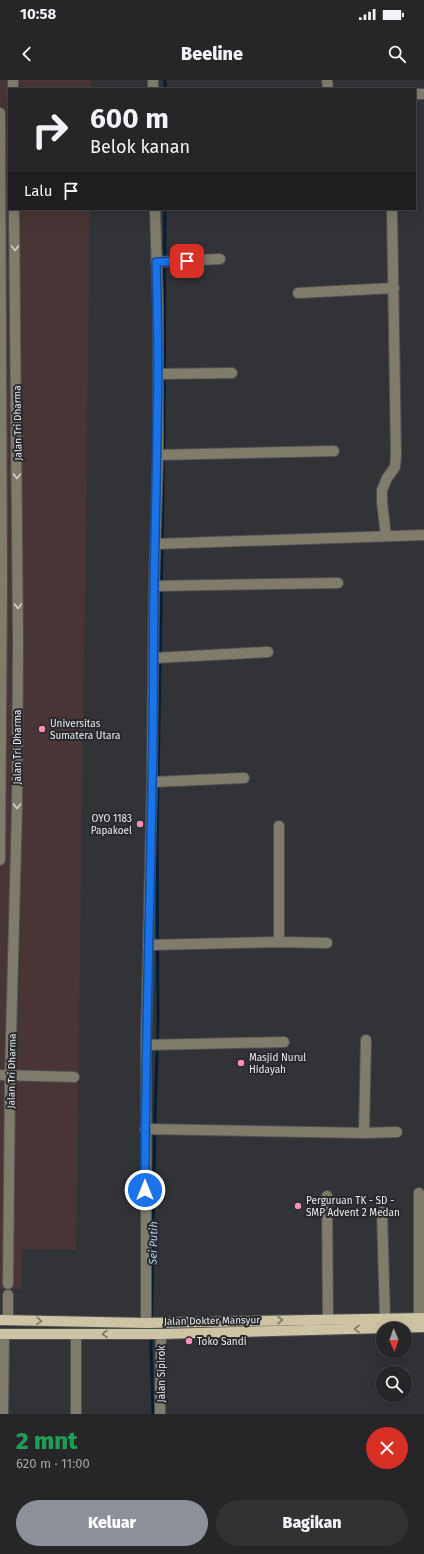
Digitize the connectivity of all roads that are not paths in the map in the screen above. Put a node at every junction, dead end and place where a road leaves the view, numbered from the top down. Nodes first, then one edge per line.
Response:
1 (0, 112) edge
2 (5, 180) edge
3 (14, 210) edge
4 (155, 210) edge
5 (392, 210) edge
6 (220, 260) dead end
7 (159, 262) junction
8 (394, 288) junction
9 (298, 293) dead end
10 (232, 373) dead end
11 (162, 374) junction
12 (334, 451) dead end
13 (161, 455) junction
14 (424, 535) edge
15 (386, 536) junction
16 (161, 544) junction
17 (338, 583) dead end
18 (158, 586) junction
19 (268, 652) dead end
20 (157, 658) junction
21 (244, 778) dead end
22 (156, 781) junction
23 (279, 826) dead end
24 (0, 860) edge
25 (279, 942) junction
26 (327, 943) dead end
27 (155, 945) junction
28 (366, 1040) dead end
29 (284, 1042) dead end
30 (153, 1045) junction
31 (5, 1076) edge
32 (74, 1076) dead end
33 (152, 1129) junction
34 (397, 1132) dead end
35 (364, 1133) junction
36 (5, 1142) edge
37 (419, 1193) dead end
38 (327, 1196) dead end
39 (382, 1212) dead end
40 (8, 1284) dead end
41 (8, 1295) dead end
42 (385, 1318) junction
43 (328, 1319) junction
44 (4, 1320) edge
45 (422, 1321) edge
46 (150, 1322) junction
47 (2, 1334) edge
48 (159, 1334) junction
49 (76, 1335) junction
50 (3, 1414) edge
51 (76, 1414) edge
52 (160, 1414) edge

1 - 2 street, Jalan Tri Dharma
2 - 24 street, Jalan Tri Dharma
3 -> 31 street, Jalan Tri Dharma
4 - 7 street
5 - 8 street
6 - 7 street
7 - 11 street
8 - 9 street
8 - 15 street
10 - 11 street
11 - 13 street
12 - 13 street
13 - 16 street
14 - 15 street
15 - 16 street
16 - 18 street
17 - 18 street
18 - 20 street
19 - 20 street
20 - 22 street
21 - 22 street
22 - 27 street
23 - 25 street
25 - 26 street
25 - 27 street
27 - 30 street
28 - 35 street
29 - 30 street
30 - 33 street
31 - 32 street
31 - 36 street, Jalan Tri Dharma
33 - 35 street
33 - 46 street
34 - 35 street
36 - 40 street, Jalan Tri Dharma
37 - 45 street
38 - 43 street
39 - 42 street
41 - 44 street
42 - 43 main road, Jalan Dokter Mansyur
42 - 45 main road, Jalan Dokter Mansyur
46 -> 43 main road, Jalan Dokter Mansyur
44 -> 46 main road, Jalan Dokter Mansyur
45 -> 48 main road, Jalan Dokter Mansyur
47 - 49 main road, Jalan Dokter Mansyur
47 - 50 street
48 -> 49 main road, Jalan Dokter Mansyur
48 - 52 street, Jalan Sipirok
49 - 51 street

